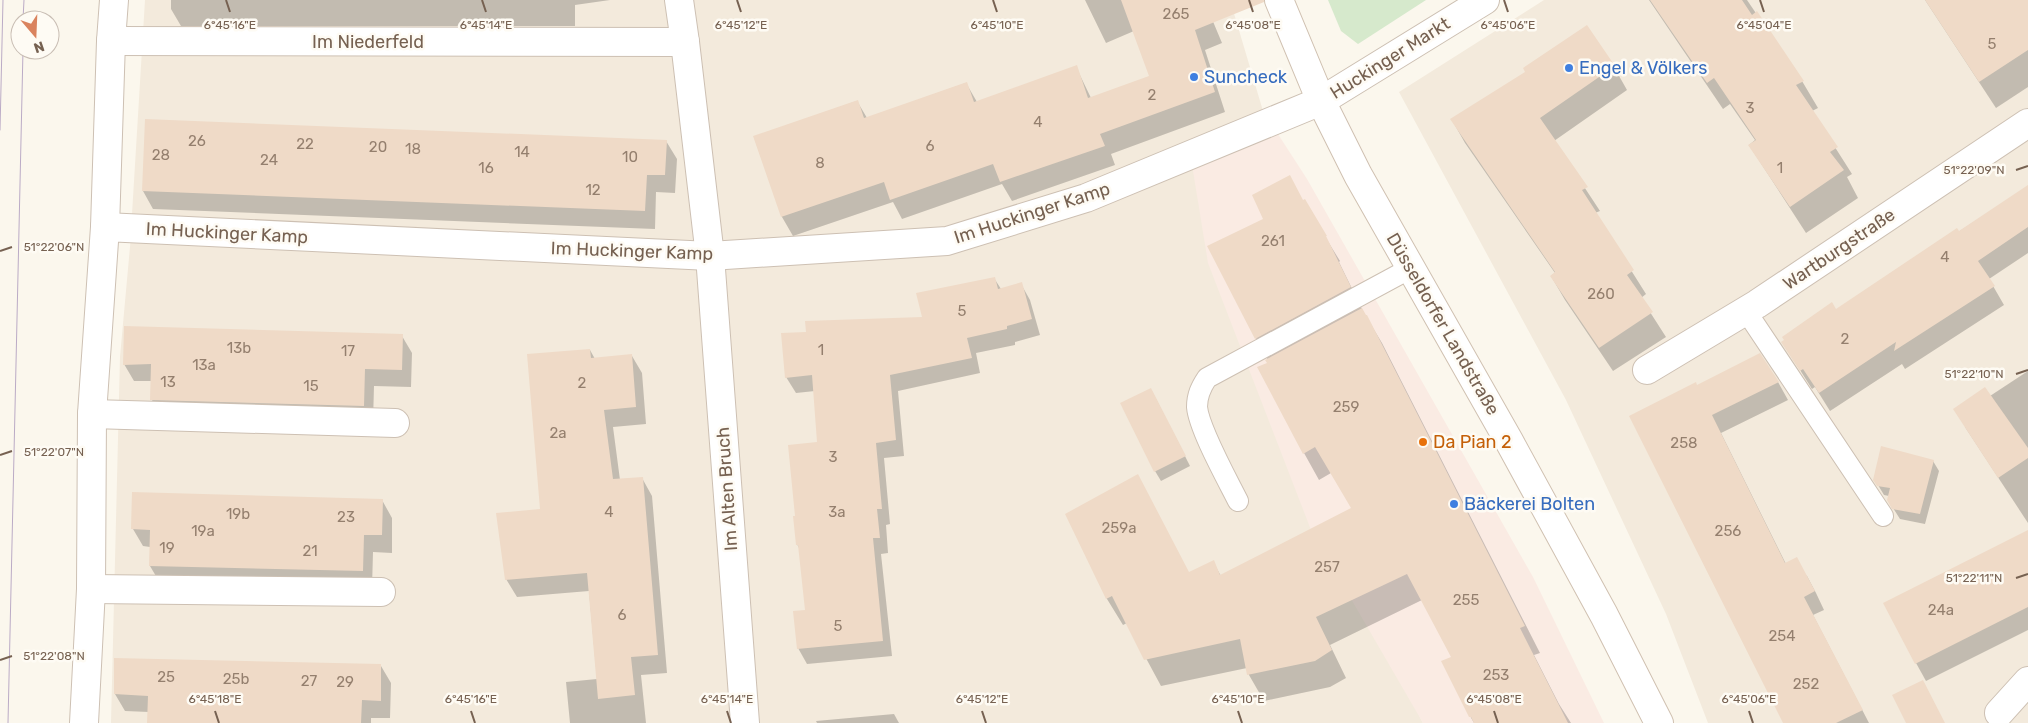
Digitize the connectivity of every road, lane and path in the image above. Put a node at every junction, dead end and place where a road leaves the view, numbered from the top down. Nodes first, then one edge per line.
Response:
1 (114, 0) edge
2 (679, 0) edge
3 (1279, 0) edge
4 (1485, 0) edge
5 (111, 42) junction
6 (685, 42) junction
7 (1321, 101) junction
8 (2028, 123) edge
9 (105, 227) junction
10 (710, 256) junction
11 (1411, 268) junction
12 (1746, 310) junction
13 (1647, 370) dead end
14 (92, 414) junction
15 (394, 423) dead end
16 (1238, 501) dead end
17 (1883, 516) dead end
18 (91, 589) junction
19 (381, 592) dead end
20 (2028, 681) edge
21 (1999, 713) dead end
22 (84, 723) edge
23 (745, 723) edge
24 (1659, 723) edge

1 - 5 street
2 - 6 street
3 - 7 street, Düsseldorfer Landstraße
4 - 7 street, Huckinger Markt
5 - 6 street, Im Niederfeld
5 - 9 street
6 - 10 street
7 - 10 street, Im Huckinger Kamp
7 - 11 street, Düsseldorfer Landstraße
8 - 12 street, Wartburgstraße
9 - 10 street, Im Huckinger Kamp
9 - 14 street
10 - 23 street, Im Alten Bruch
11 - 16 lane
11 - 24 street, Düsseldorfer Landstraße
12 - 13 street, Wartburgstraße
12 - 17 lane
14 - 15 street
14 - 18 street
18 - 19 street
18 - 22 street
20 - 21 street

